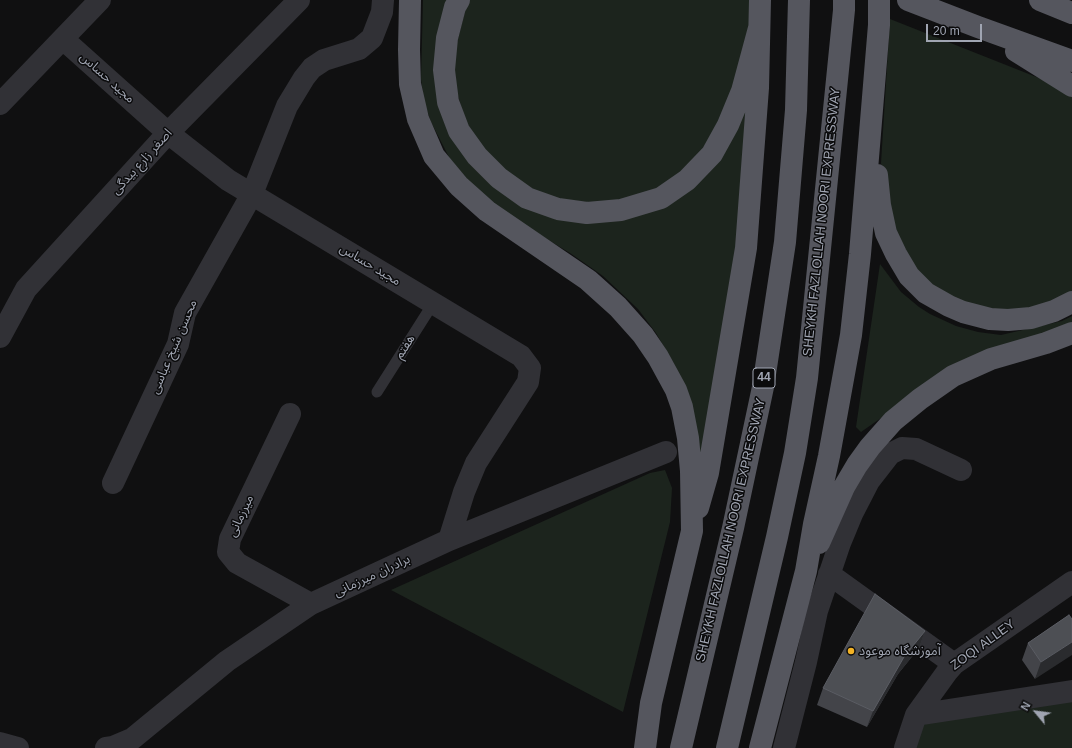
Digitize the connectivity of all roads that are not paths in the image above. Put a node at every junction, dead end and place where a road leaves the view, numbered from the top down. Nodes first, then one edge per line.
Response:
1 (100, 0) edge
2 (299, 0) edge
3 (383, 0) edge
4 (410, 0) edge
5 (459, 0) edge
6 (760, 0) edge
7 (799, 0) edge
8 (844, 0) edge
9 (879, 0) edge
10 (1040, 0) edge
11 (916, 3) edge
12 (1072, 13) edge
13 (978, 27) junction
14 (759, 28) junction
15 (63, 39) junction
16 (1072, 61) edge
17 (1072, 86) edge
18 (3, 95) edge
19 (168, 133) junction
20 (870, 133) junction
21 (252, 194) junction
22 (434, 302) junction
23 (1072, 302) edge
24 (1072, 333) edge
25 (0, 337) edge
26 (376, 392) dead end
27 (290, 414) dead end
28 (666, 452) dead end
29 (961, 470) dead end
30 (113, 483) dead end
31 (692, 531) junction
32 (449, 540) junction
33 (806, 571) junction
34 (829, 574) junction
35 (1072, 582) edge
36 (311, 604) junction
37 (954, 664) junction
38 (1072, 691) edge
39 (916, 715) junction
40 (0, 743) edge
41 (18, 748) edge
42 (106, 748) edge
43 (645, 748) edge
44 (681, 748) edge
45 (727, 748) edge
46 (760, 748) edge
47 (784, 748) edge
48 (904, 748) edge

1 - 15 street
2 - 19 street, اصغر زارع بیدگی
3 - 21 street, محسن شیخ عباسی
4 - 31 highway
5 - 14 highway
6 - 14 highway
7 - 44 highway, SHEYKH FAZLOLLAH NOORI EXPRESSWAY / 44
8 - 45 highway, SHEYKH FAZLOLLAH NOORI EXPRESSWAY
9 - 20 highway
10 - 12 highway
11 - 13 highway
13 - 16 highway
13 - 17 highway
14 - 31 highway
15 - 18 street
15 - 19 street, مجید حساس
19 - 21 street, مجید حساس
19 - 25 street, اصغر زارع بیدگی
20 - 23 highway
20 - 33 highway
21 - 22 street, مجید حساس
21 - 30 street, محسن شیخ عباسی
22 - 26 lane, هفتم
22 - 32 street, مجید حساس
24 - 33 highway
27 - 36 street, میرزمانی
28 - 32 street, برادران میرزمانی
29 - 34 street
31 - 43 highway
32 - 36 street, برادران میرزمانی
33 - 46 highway
34 - 37 street
34 - 47 street
35 - 37 street, ZOQI ALLEY
36 - 42 street, برادران میرزمانی
37 - 39 street, ZOQI ALLEY
38 - 39 street
39 - 48 street, ZOQI ALLEY
40 - 41 street

